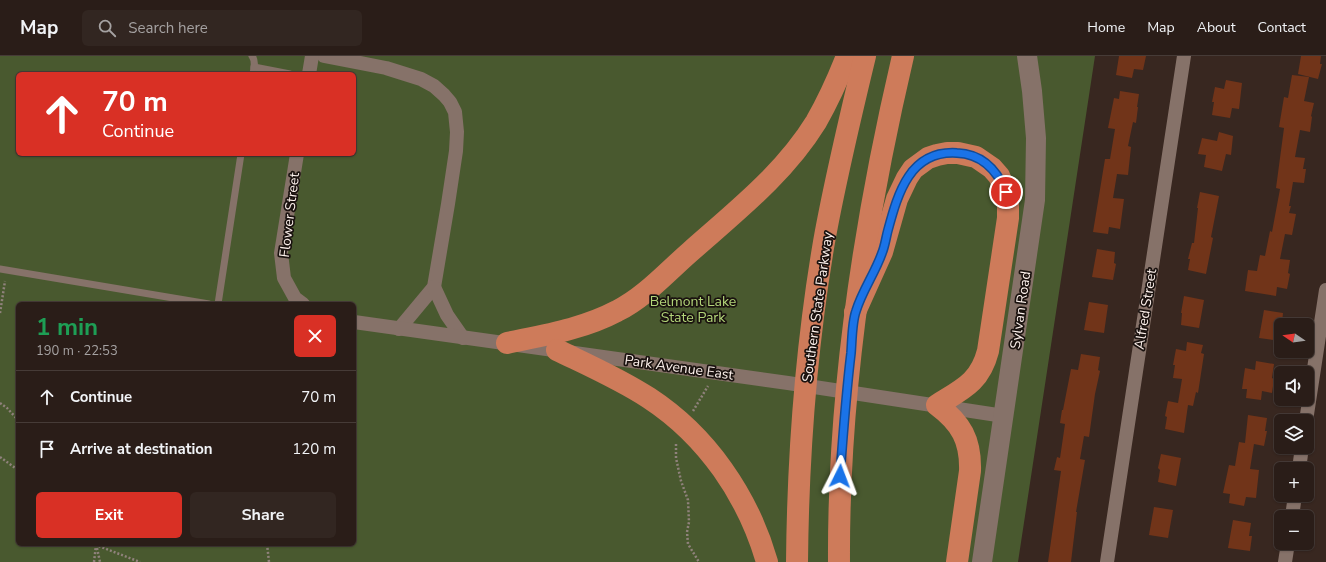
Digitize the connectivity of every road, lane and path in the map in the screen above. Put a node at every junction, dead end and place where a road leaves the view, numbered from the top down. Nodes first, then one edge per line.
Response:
1 (252, 56) edge
2 (312, 56) edge
3 (324, 56) edge
4 (847, 56) edge
5 (865, 56) edge
6 (903, 56) edge
7 (1027, 56) edge
8 (1184, 56) edge
9 (254, 71) edge
10 (266, 72) edge
11 (309, 72) edge
12 (241, 156) edge
13 (297, 156) edge
14 (3, 270) edge
15 (434, 287) junction
16 (1326, 290) edge
17 (299, 301) edge
18 (196, 302) edge
19 (218, 302) edge
20 (855, 312) junction
21 (0, 313) edge
22 (356, 322) edge
23 (399, 329) junction
24 (463, 338) junction
25 (507, 343) junction
26 (557, 350) junction
27 (0, 403) edge
28 (938, 405) junction
29 (1307, 414) edge
30 (1004, 416) junction
31 (16, 418) edge
32 (678, 438) dead end
33 (0, 457) edge
34 (16, 469) edge
35 (838, 516) junction
36 (96, 546) edge
37 (96, 546) edge
38 (101, 546) edge
39 (267, 546) edge
40 (1287, 550) edge
41 (94, 562) edge
42 (100, 562) edge
43 (140, 562) edge
44 (268, 562) edge
45 (699, 562) edge
46 (768, 562) edge
47 (797, 562) edge
48 (839, 562) edge
49 (849, 562) edge
50 (957, 562) edge
51 (982, 562) edge
52 (1107, 562) edge
53 (1285, 562) edge

1 - 9 lane
2 - 11 street
3 - 15 street
4 - 25 highway
5 - 47 highway, Southern State Parkway
6 - 20 highway
7 - 30 street, Sylvan Road
8 - 52 street, Alfred Street
9 - 10 lane
12 - 19 lane
13 - 17 street, Flower Street
14 - 18 lane
14 - 21 path
15 - 23 street
15 - 24 street
16 - 29 street
20 - 28 highway
20 - 35 highway
22 - 23 street, Park Avenue East
23 - 24 street, Park Avenue East
24 - 25 street, Park Avenue East
25 - 26 street, Park Avenue East
26 - 28 street, Park Avenue East
26 - 46 highway
27 - 31 path
28 - 30 street, Park Avenue East
28 - 50 highway
30 - 51 street, Sylvan Road
32 - 45 path
33 - 34 path
35 - 48 highway
35 - 49 highway
36 - 41 path
37 - 42 path
38 - 43 path
39 - 44 path
40 - 53 street

